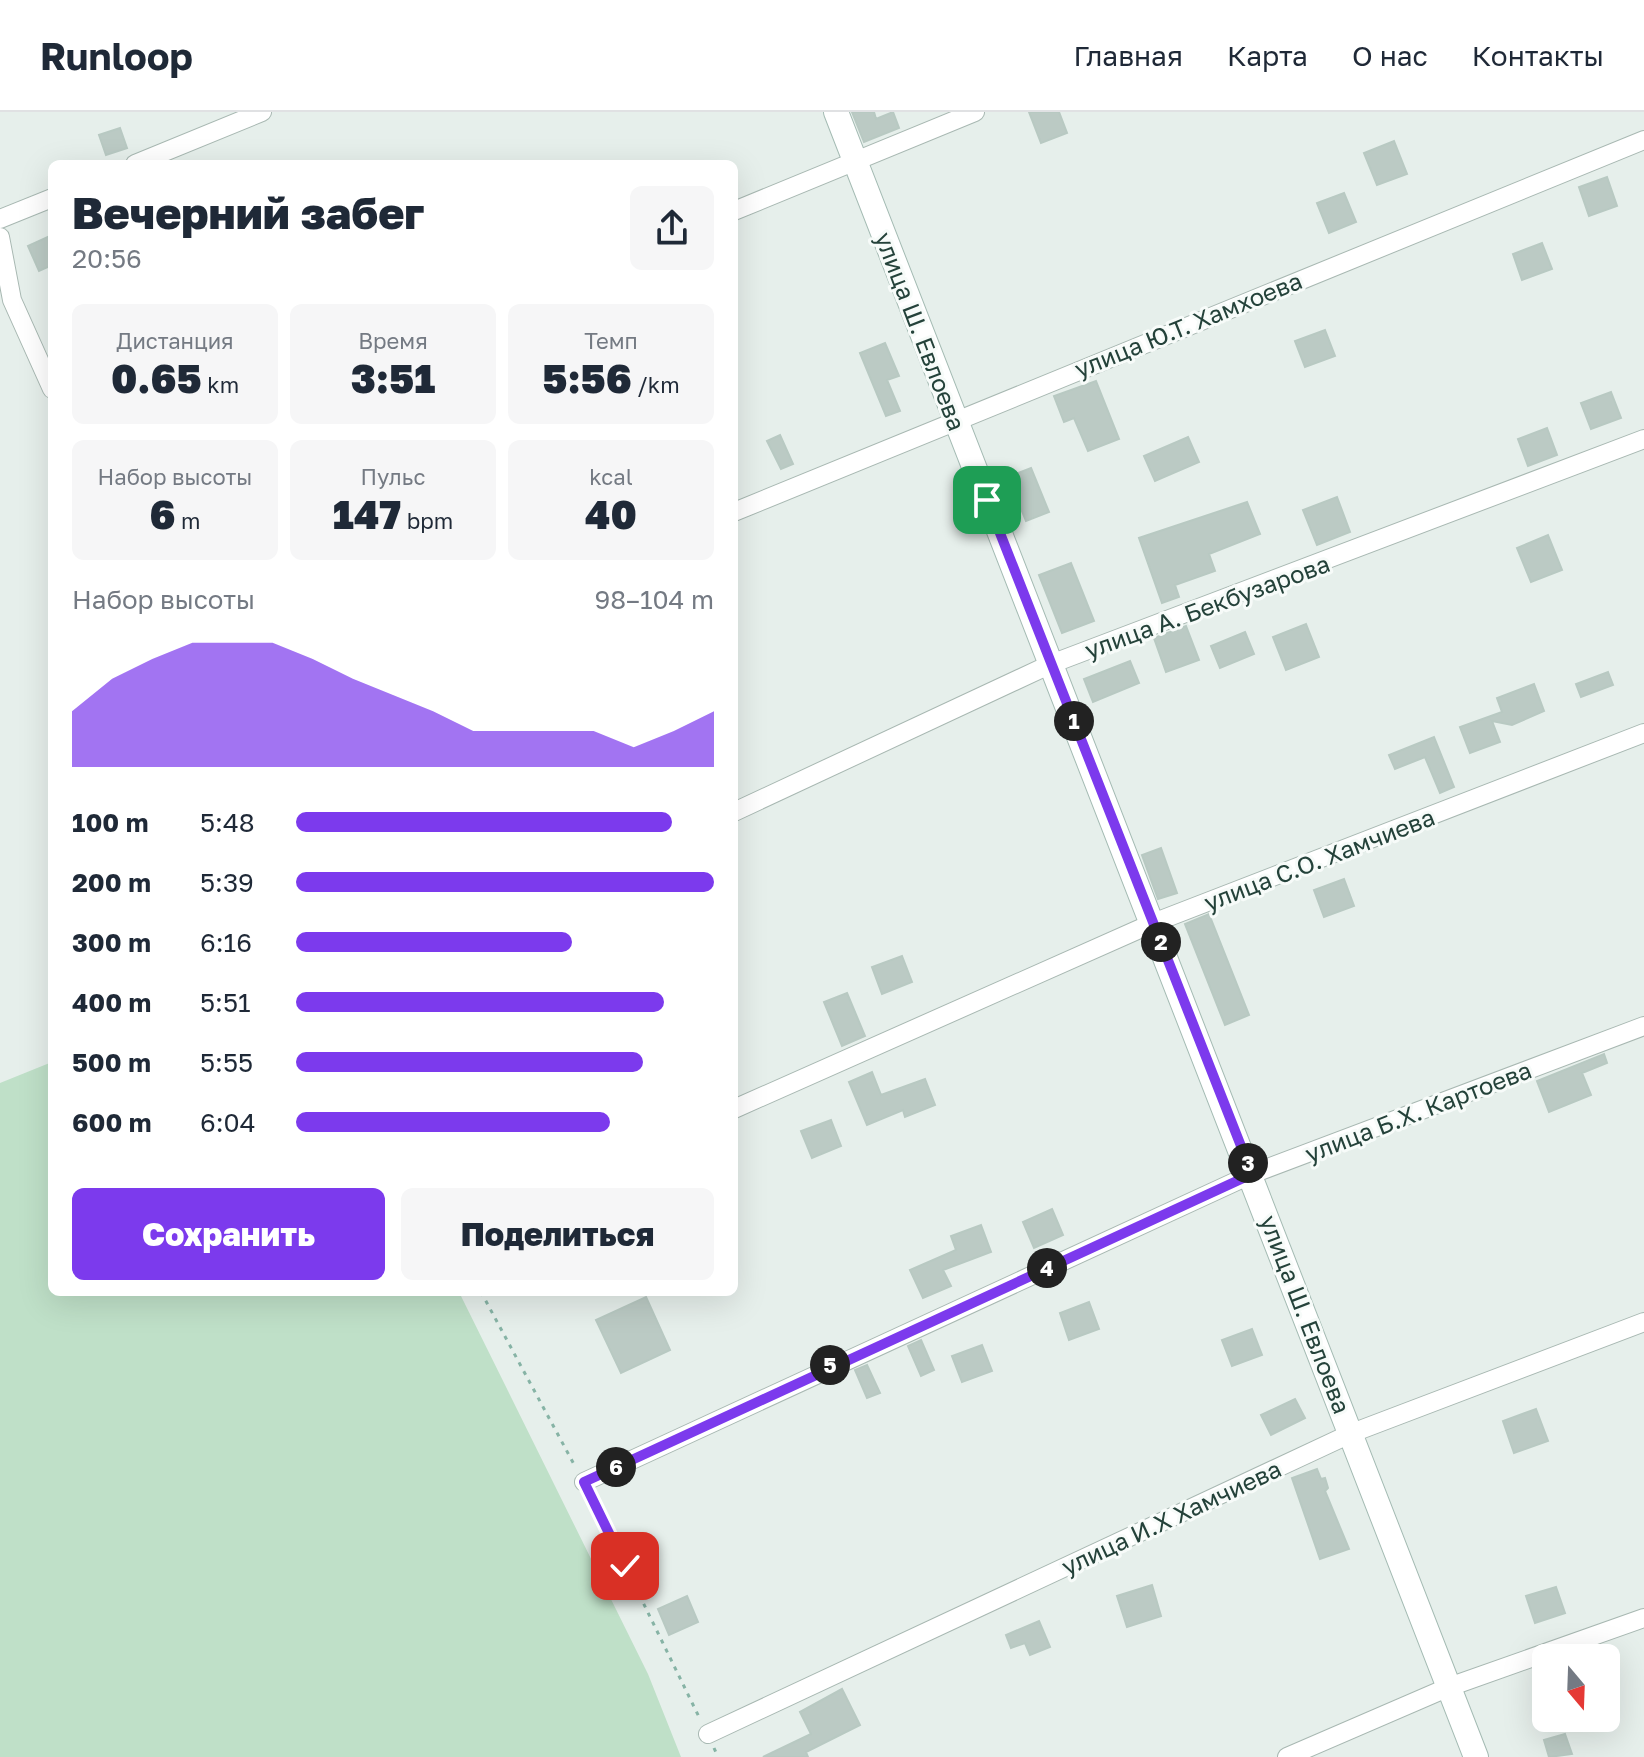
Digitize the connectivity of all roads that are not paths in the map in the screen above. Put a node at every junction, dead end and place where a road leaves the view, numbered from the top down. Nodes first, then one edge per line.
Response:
1 (262, 112) edge
2 (836, 112) edge
3 (975, 112) edge
4 (1644, 140) edge
5 (145, 160) edge
6 (856, 161) junction
7 (48, 200) edge
8 (738, 209) edge
9 (0, 219) edge
10 (0, 237) edge
11 (48, 380) edge
12 (955, 419) junction
13 (1644, 439) edge
14 (738, 510) edge
15 (1051, 664) junction
16 (1644, 733) edge
17 (738, 810) edge
18 (1153, 923) junction
19 (1644, 1026) edge
20 (738, 1107) edge
21 (1252, 1174) junction
22 (1644, 1322) edge
23 (1352, 1433) junction
24 (584, 1482) road end
25 (1644, 1618) edge
26 (1449, 1687) junction
27 (708, 1734) road end
28 (1287, 1757) edge
29 (1476, 1757) edge

1 - 5 street
2 - 6 street, улица Ш. Евлоева
3 - 6 street
4 - 12 street, улица Ю.Т. Хамхоева
6 - 8 street
6 - 12 street, улица Ш. Евлоева
7 - 9 street
10 - 11 street
12 - 14 street, улица Ю.Т. Хамхоева
12 - 15 street, улица Ш. Евлоева
13 - 15 street, улица А. Бекбузарова
15 - 17 street, улица А. Бекбузарова
15 - 18 street, улица Ш. Евлоева
16 - 18 street, улица С.О. Хамчиева
18 - 20 street, улица С.О. Хамчиева
18 - 21 street, улица Ш. Евлоева
19 - 21 street, улица Б.Х. Картоева
21 - 23 street, улица Ш. Евлоева
21 - 24 street, улица Б.Х. Картоева
22 - 23 street, улица И.Х Хамчиева
23 - 26 street, улица Ш. Евлоева
23 - 27 street, улица И.Х Хамчиева
25 - 26 street
26 - 28 street
26 - 29 street, улица Ш. Евлоева

